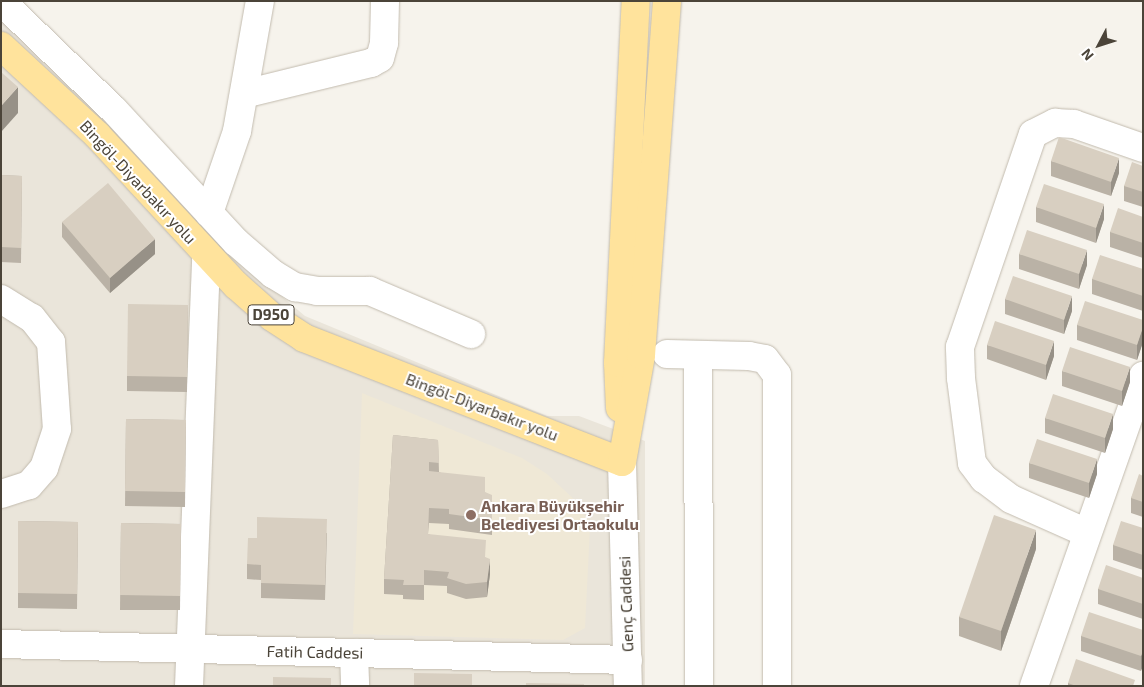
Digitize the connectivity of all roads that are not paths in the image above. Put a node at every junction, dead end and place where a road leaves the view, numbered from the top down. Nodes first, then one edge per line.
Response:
1 (1, 1) edge
2 (260, 1) edge
3 (384, 1) edge
4 (636, 1) edge
5 (667, 1) edge
6 (1, 46) edge
7 (244, 94) junction
8 (1143, 148) edge
9 (209, 213) junction
10 (206, 254) junction
11 (1, 299) edge
12 (471, 334) dead end
13 (667, 354) dead end
14 (698, 355) junction
15 (1143, 376) edge
16 (622, 462) junction
17 (1, 494) edge
18 (1088, 533) junction
19 (1, 644) edge
20 (192, 649) junction
21 (354, 653) junction
22 (628, 673) edge
23 (189, 686) edge
24 (355, 686) edge
25 (699, 686) edge
26 (777, 686) edge
27 (1034, 686) edge

1 - 9 street
2 - 7 street
3 - 7 street
4 - 16 main road
5 - 16 main road
6 - 10 main road, Bingöl-Diyarbakır yolu / D950
7 - 9 street
8 - 18 street
9 - 12 street
10 - 16 main road, Bingöl-Diyarbakır yolu / D950
10 - 20 street
11 - 17 street
13 - 14 street
14 - 25 street
14 - 26 street
15 - 18 street
16 - 22 street, Genç Caddesi
18 - 27 street
19 - 20 street, Fatih Caddesi
20 - 21 street, Fatih Caddesi
20 - 23 street
21 - 22 street, Fatih Caddesi
21 - 24 street

